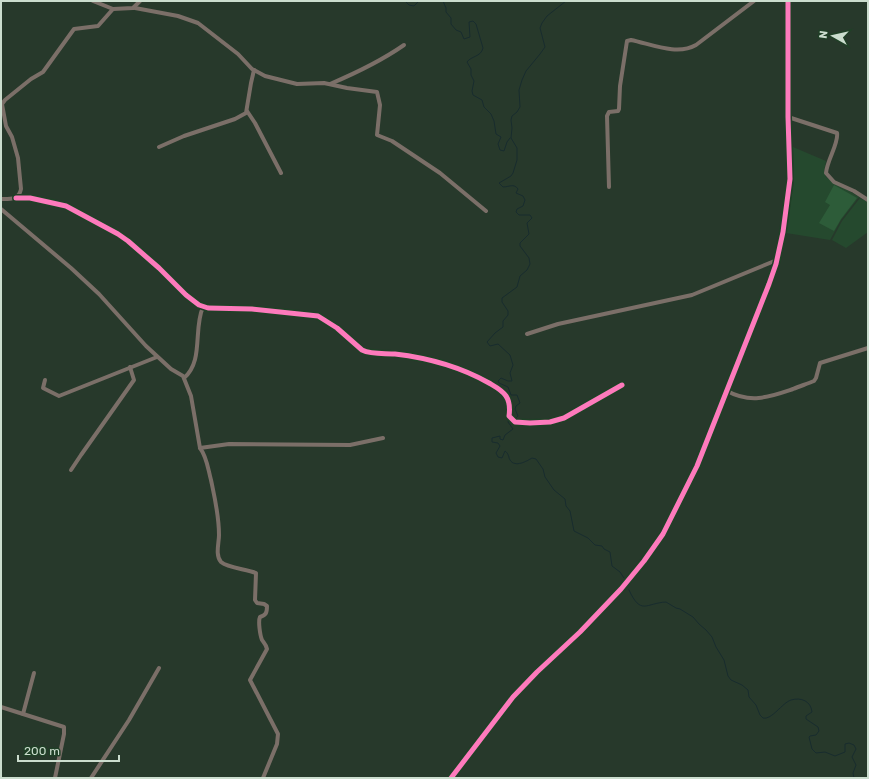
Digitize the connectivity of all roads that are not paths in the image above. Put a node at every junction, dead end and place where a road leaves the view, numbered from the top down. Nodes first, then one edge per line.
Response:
1 (94, 1) edge
2 (140, 1) edge
3 (754, 1) edge
4 (788, 1) edge
5 (135, 8) junction
6 (113, 9) junction
7 (404, 44) dead end
8 (254, 70) junction
9 (329, 84) junction
10 (247, 111) junction
11 (788, 117) junction
12 (159, 147) dead end
13 (281, 173) dead end
14 (609, 186) dead end
15 (16, 198) junction
16 (1, 199) edge
17 (868, 200) edge
18 (1, 209) edge
19 (486, 211) dead end
20 (777, 260) junction
21 (203, 307) junction
22 (526, 334) dead end
23 (868, 348) edge
24 (157, 356) junction
25 (130, 367) junction
26 (184, 378) junction
27 (45, 380) dead end
28 (622, 385) dead end
29 (727, 391) junction
30 (383, 438) dead end
31 (200, 448) junction
32 (72, 470) dead end
33 (159, 668) dead end
34 (34, 673) dead end
35 (1, 708) edge
36 (23, 714) junction
37 (55, 778) edge
38 (92, 778) edge
39 (262, 778) edge
40 (451, 778) edge

1 - 6 street
2 - 5 street
3 - 14 street
4 - 11 street
5 - 6 street
5 - 8 street
6 - 15 street
7 - 9 street
8 - 9 street
8 - 10 street
9 - 19 street
10 - 12 street
10 - 13 street
11 - 17 street
11 - 20 street
15 - 16 street
15 - 21 street
18 - 24 street
20 - 22 street
20 - 29 street
21 - 26 street
21 - 28 street
23 - 29 street
24 - 25 street
24 - 26 street
25 - 27 street
25 - 32 street
26 - 31 street
29 - 40 street
30 - 31 street
31 - 39 street
33 - 38 street
34 - 36 street
35 - 36 street
36 - 37 street

